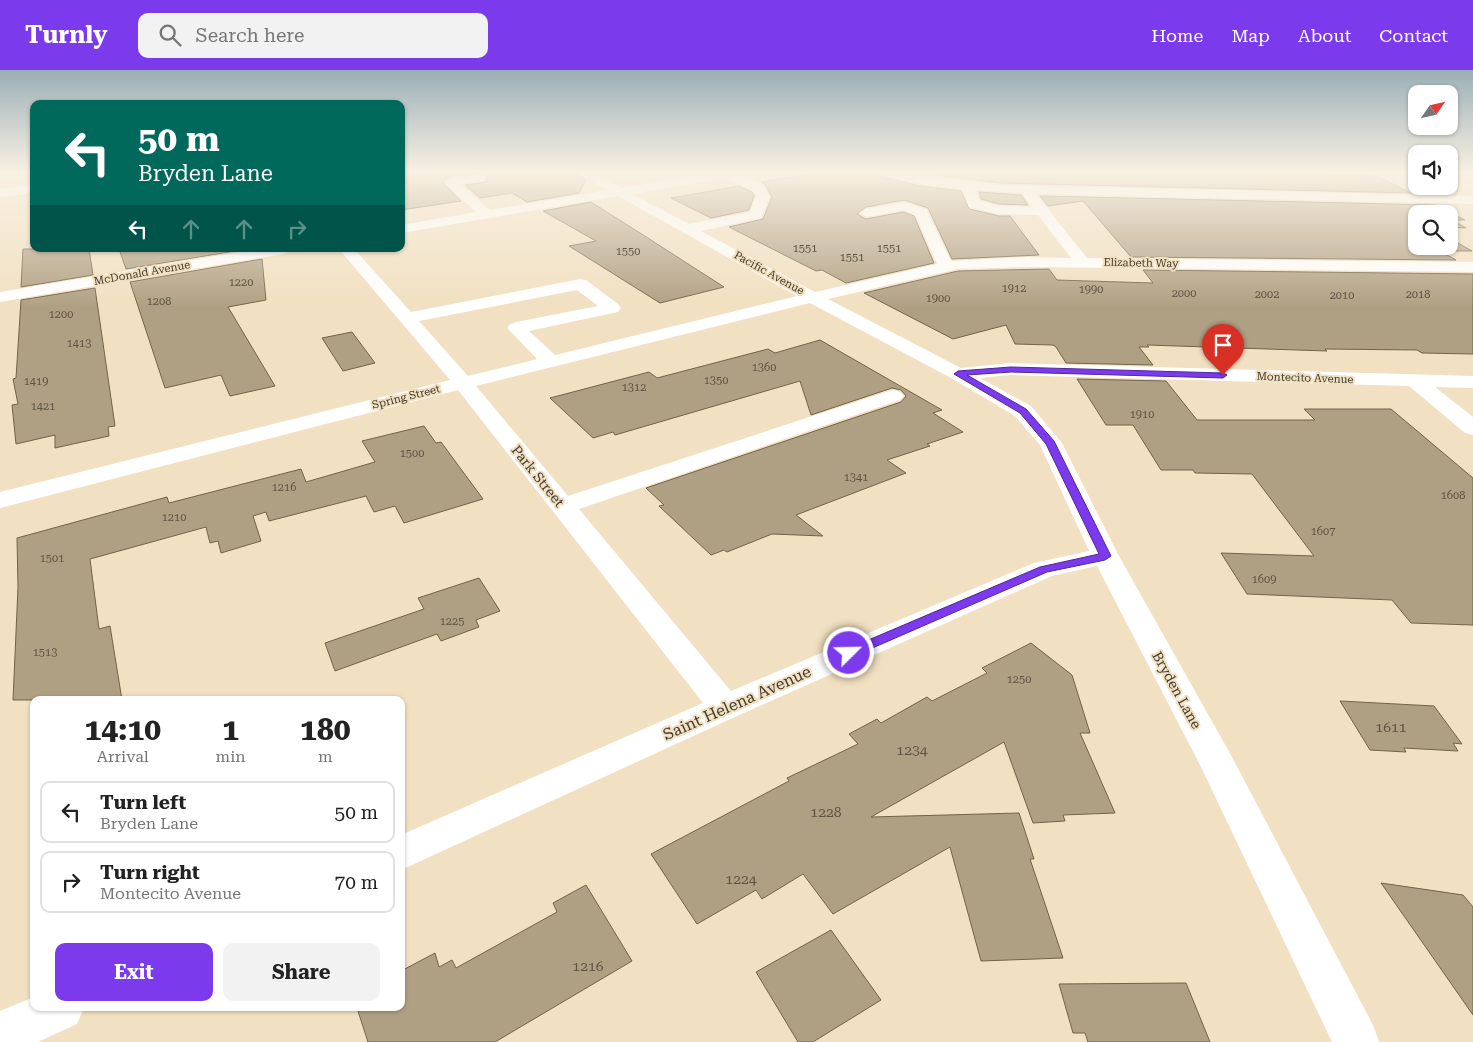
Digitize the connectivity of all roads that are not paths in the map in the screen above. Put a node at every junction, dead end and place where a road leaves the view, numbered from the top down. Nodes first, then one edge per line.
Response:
1 (472, 216) edge
2 (665, 216) edge
3 (749, 216) edge
4 (923, 216) edge
5 (1046, 216) edge
6 (405, 227) edge
7 (688, 229) junction
8 (265, 252) edge
9 (349, 252) edge
10 (1082, 262) junction
11 (946, 267) junction
12 (1473, 267) edge
13 (0, 297) edge
14 (813, 298) junction
15 (407, 318) junction
16 (550, 361) junction
17 (958, 374) junction
18 (1415, 381) junction
19 (1473, 382) edge
20 (463, 383) junction
21 (893, 396) dead end
22 (1473, 428) edge
23 (0, 500) edge
24 (563, 506) junction
25 (1105, 556) junction
26 (725, 707) junction
27 (405, 851) edge
28 (54, 1011) edge
29 (0, 1035) edge
30 (1356, 1042) edge

1 - 6 street
2 - 7 street, Pacific Avenue
3 - 7 street
4 - 11 street
5 - 10 street
7 - 14 street, Pacific Avenue
8 - 13 street, McDonald Avenue
9 - 15 street, Park Street
10 - 11 street, Elizabeth Way
10 - 12 street, Elizabeth Way
11 - 14 street, Elizabeth Way
14 - 16 street, Spring Street
14 - 17 street, Pacific Avenue
15 - 16 street
15 - 20 street, Park Street
16 - 20 street, Spring Street
17 - 18 street, Montecito Avenue
17 - 25 street, Bryden Lane
18 - 19 street, Montecito Avenue
18 - 22 street
20 - 23 street, Spring Street
20 - 24 street, Park Street
21 - 24 street
24 - 26 street, Park Street
25 - 26 street, Saint Helena Avenue
25 - 30 street, Bryden Lane
26 - 27 street, Saint Helena Avenue
28 - 29 street

